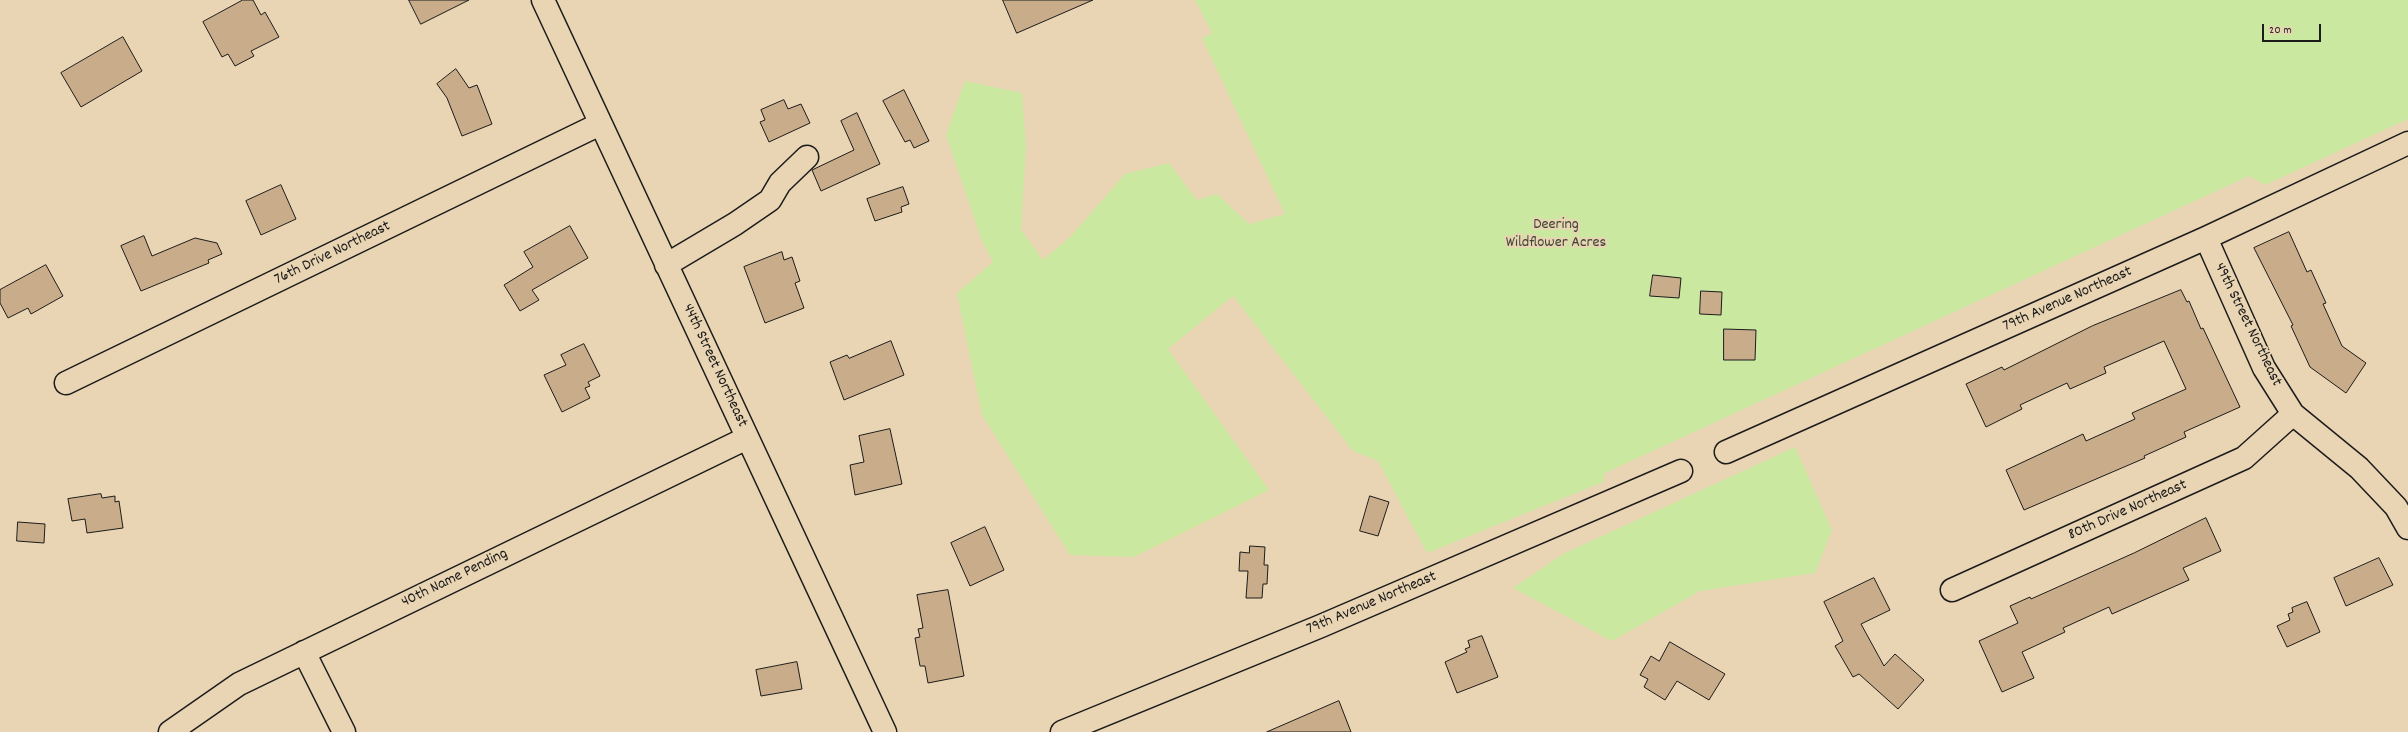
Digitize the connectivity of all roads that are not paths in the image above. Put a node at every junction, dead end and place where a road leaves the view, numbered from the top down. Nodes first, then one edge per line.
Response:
1 (543, 0) edge
2 (600, 124) junction
3 (2408, 143) edge
4 (807, 157) dead end
5 (2206, 238) junction
6 (666, 265) junction
7 (66, 383) dead end
8 (2293, 414) junction
9 (747, 438) junction
10 (1726, 452) dead end
11 (1681, 471) dead end
12 (2408, 528) edge
13 (1952, 590) dead end
14 (304, 652) junction
15 (170, 732) edge
16 (344, 732) edge
17 (885, 732) edge
18 (1062, 732) edge

1 - 2 street, 44th Street Northeast
2 - 6 street, 44th Street Northeast
2 - 7 street, 76th Drive Northeast
3 - 5 street, 79th Avenue Northeast
4 - 6 street
5 - 8 street, 49th Street Northeast
5 - 10 street, 79th Avenue Northeast
6 - 9 street, 44th Street Northeast
8 - 12 street, 49th Street Northeast
8 - 13 street, 80th Drive Northeast
9 - 14 street, 40th Name Pending
9 - 17 street, 44th Street Northeast
11 - 18 street, 79th Avenue Northeast
14 - 15 street, 40th Name Pending
14 - 16 street

